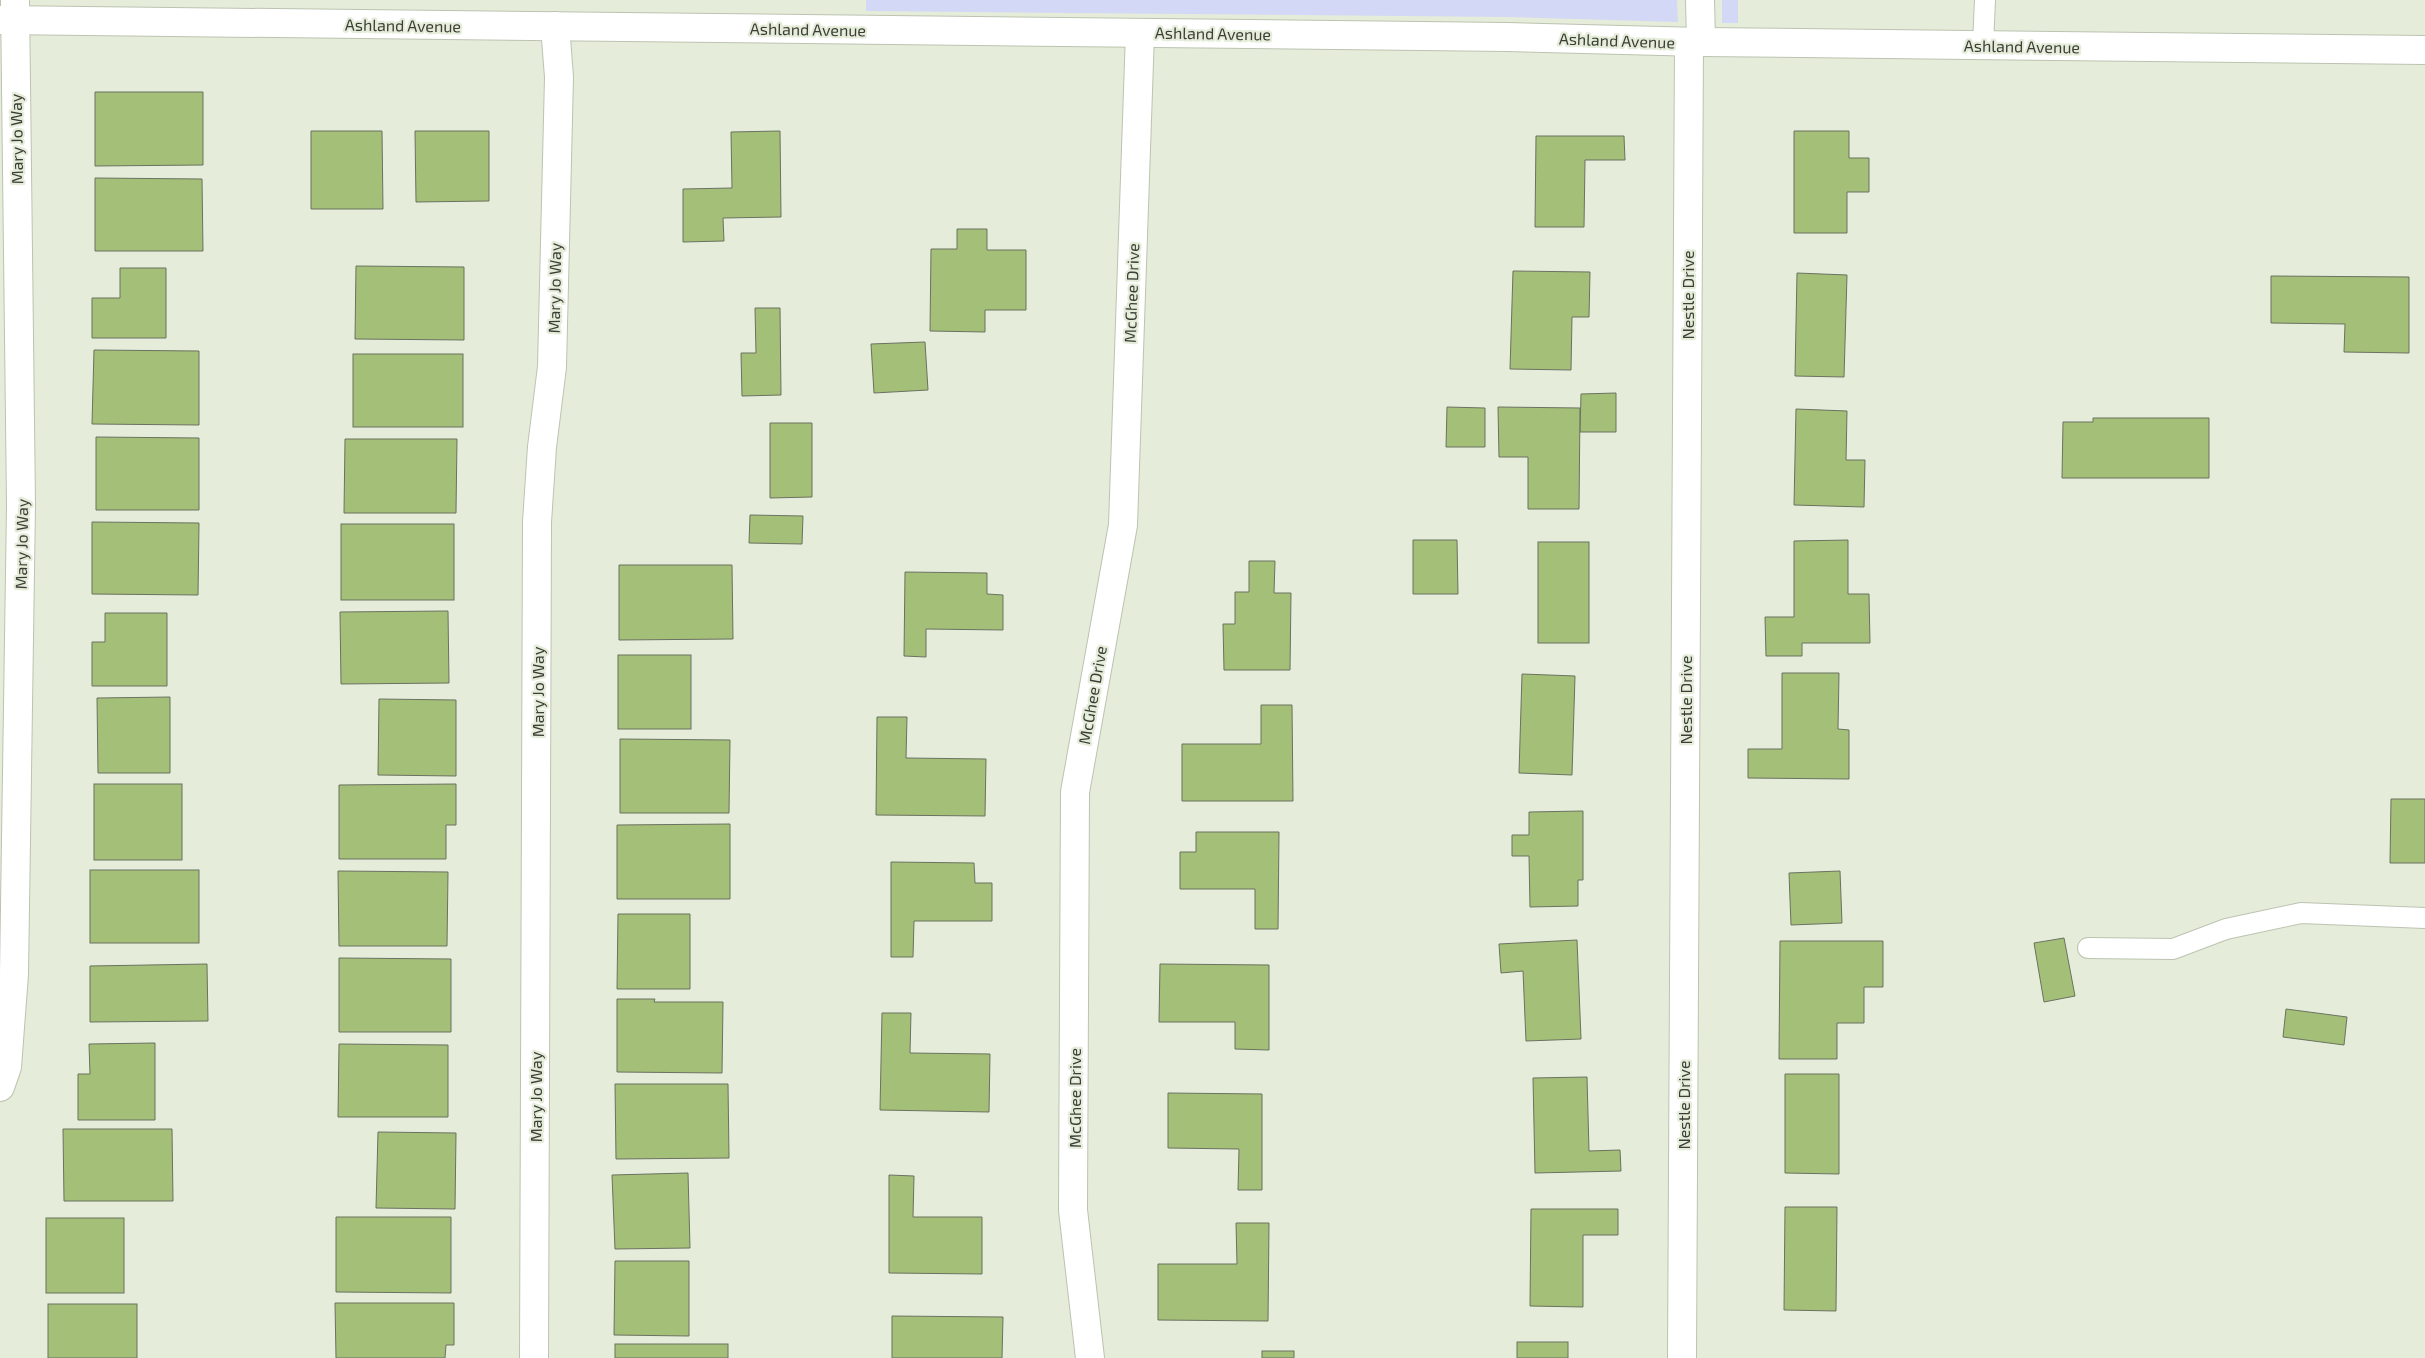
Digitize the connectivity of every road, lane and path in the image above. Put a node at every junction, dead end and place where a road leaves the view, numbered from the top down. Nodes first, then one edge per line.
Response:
1 (1700, 0) edge
2 (1984, 0) edge
3 (10, 13) edge
4 (555, 26) junction
5 (1140, 33) junction
6 (1695, 42) junction
7 (1983, 45) junction
8 (2425, 50) edge
9 (2425, 918) edge
10 (2088, 948) dead end
11 (0, 1087) edge
12 (534, 1358) edge
13 (1090, 1358) edge
14 (1682, 1358) edge

1 - 6 street, Nestle Drive
2 - 7 lane
3 - 4 street, Ashland Avenue
3 - 11 street, Mary Jo Way
4 - 5 street, Ashland Avenue
4 - 12 street, Mary Jo Way
5 - 6 street, Ashland Avenue
5 - 13 street, McGhee Drive
6 - 7 street, Ashland Avenue
6 - 14 street, Nestle Drive
7 - 8 street, Ashland Avenue
9 - 10 lane

